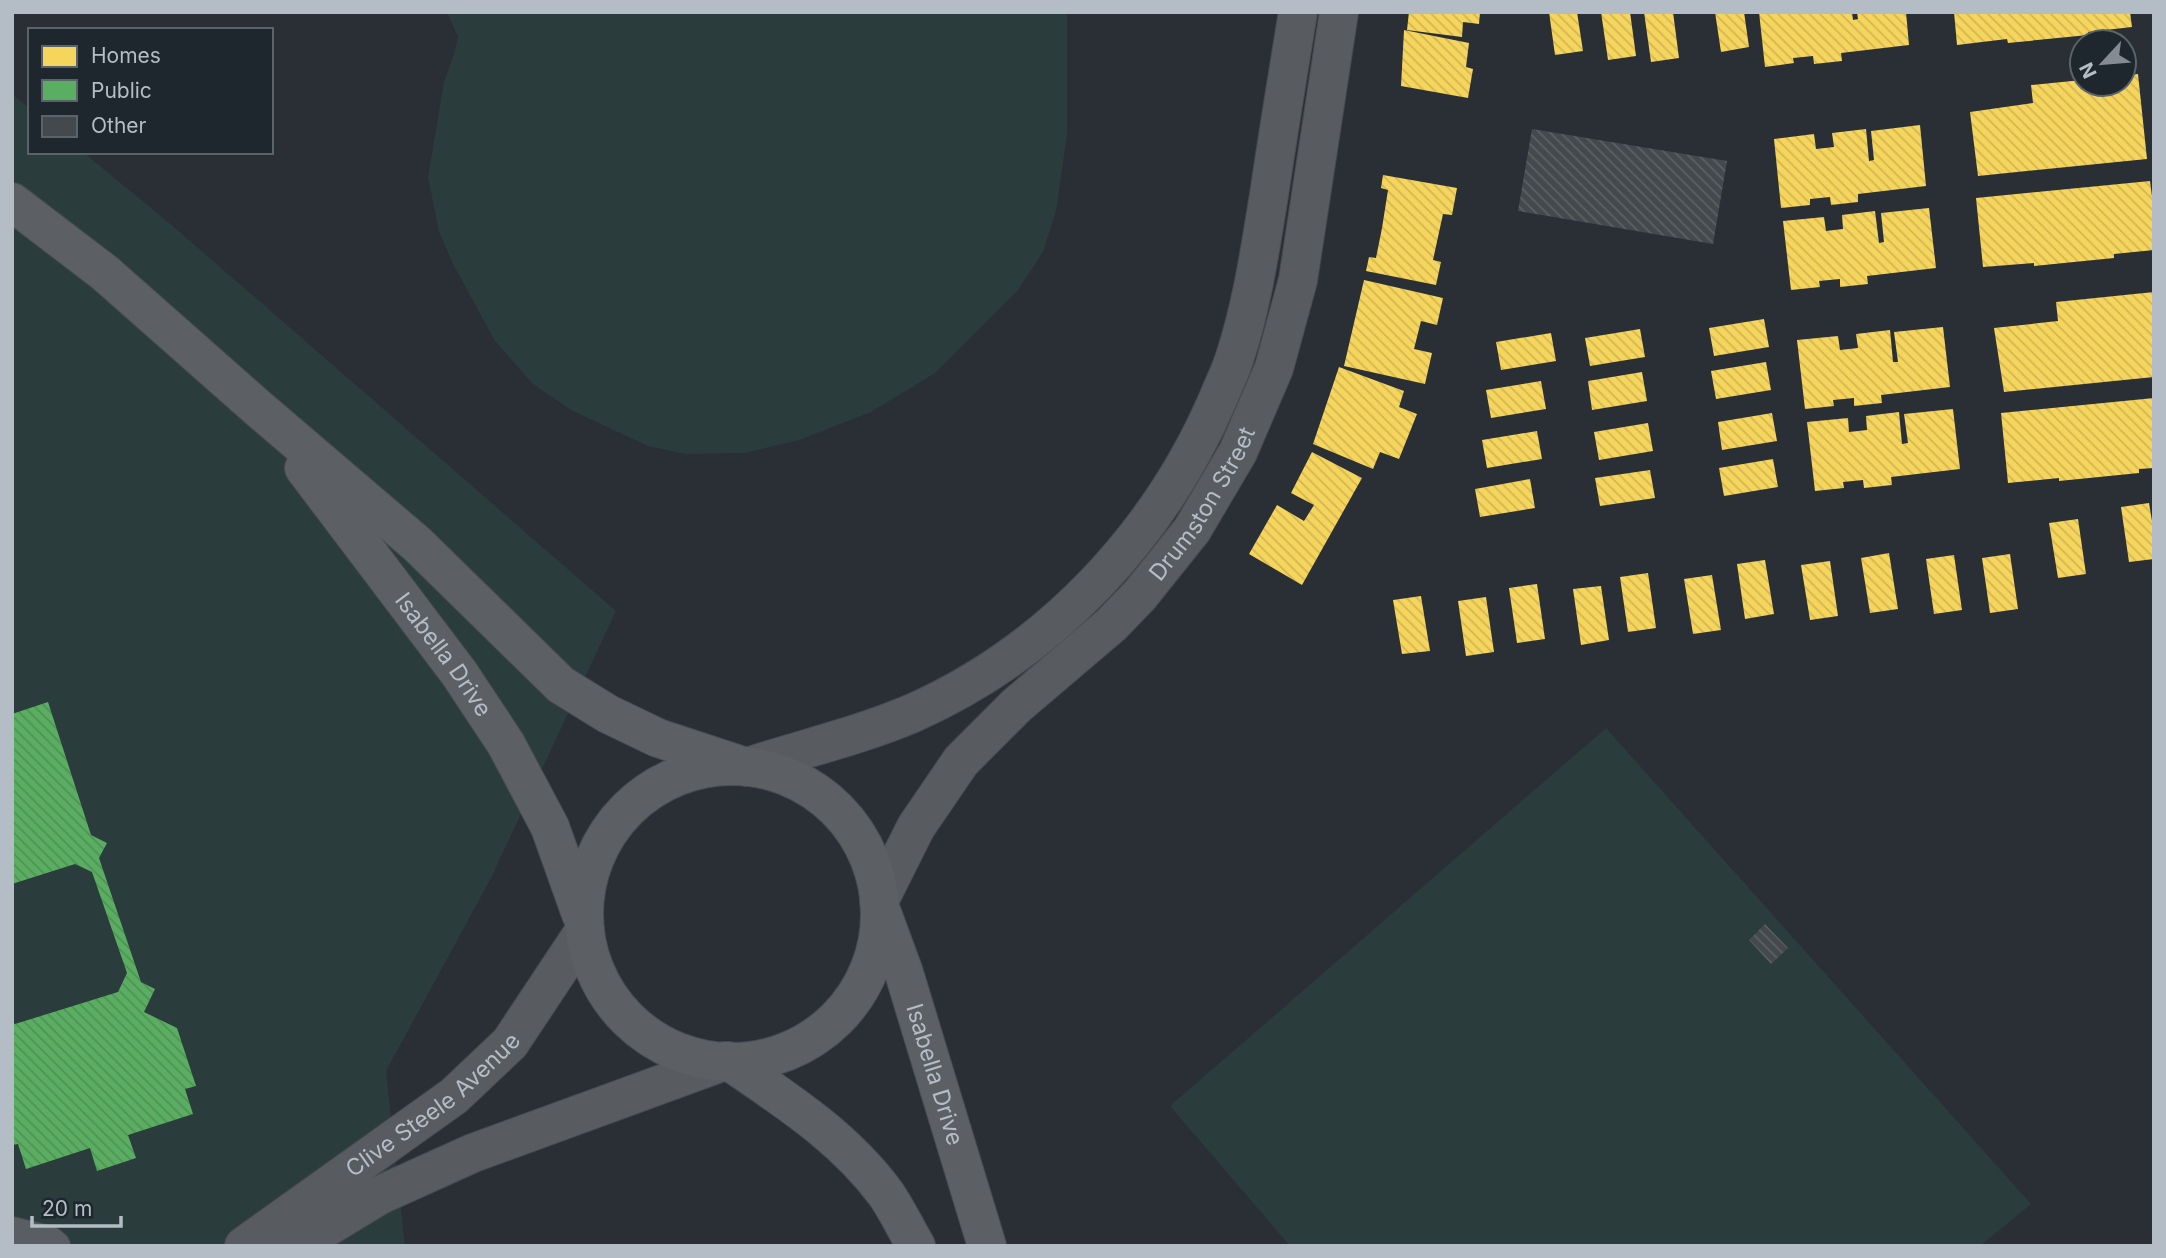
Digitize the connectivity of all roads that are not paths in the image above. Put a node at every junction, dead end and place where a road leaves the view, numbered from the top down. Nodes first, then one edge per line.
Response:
1 (1298, 12) edge
2 (1339, 12) edge
3 (12, 202) edge
4 (258, 409) junction
5 (745, 766) junction
6 (879, 903) junction
7 (585, 928) junction
8 (727, 1061) junction
9 (12, 1232) edge
10 (55, 1246) edge
11 (244, 1246) edge
12 (296, 1246) edge
13 (915, 1246) edge
14 (988, 1246) edge

1 - 5 street, Drumston Street
2 - 6 street, Drumston Street
3 - 4 main road, Isabella Drive
4 - 5 main road, Isabella Drive
4 - 7 main road, Isabella Drive
5 - 6 main road
5 - 7 main road
6 - 8 main road
6 - 14 main road, Isabella Drive
7 - 8 main road
7 - 11 street, Clive Steele Avenue
8 - 12 street, Clive Steele Avenue
8 - 13 main road
9 - 10 street

